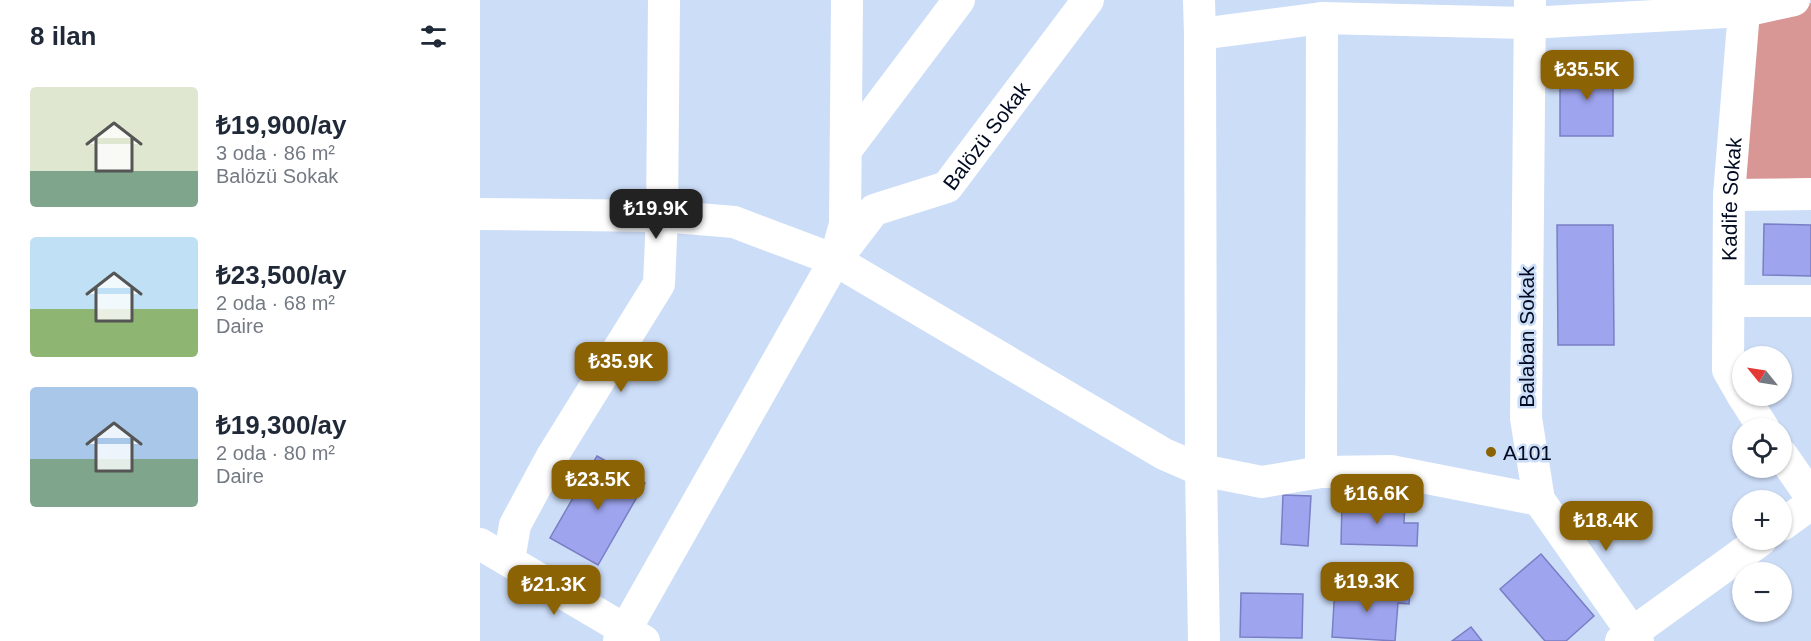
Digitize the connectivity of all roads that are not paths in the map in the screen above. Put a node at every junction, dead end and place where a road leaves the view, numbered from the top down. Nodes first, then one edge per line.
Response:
1 (664, 0) edge
2 (847, 0) edge
3 (958, 0) edge
4 (1088, 0) edge
5 (1198, 0) edge
6 (1794, 0) edge
7 (1744, 5) edge
8 (1530, 12) edge
9 (1322, 18) junction
10 (1200, 34) junction
11 (846, 150) junction
12 (1811, 194) edge
13 (1729, 195) junction
14 (480, 214) edge
15 (662, 216) junction
16 (835, 260) junction
17 (1729, 301) junction
18 (1811, 301) edge
19 (1732, 377) edge
20 (1792, 469) edge
21 (1201, 470) junction
22 (1322, 472) junction
23 (1811, 497) edge
24 (1539, 500) junction
25 (1811, 504) edge
26 (1792, 518) edge
27 (480, 544) edge
28 (1748, 550) edge
29 (509, 560) junction
30 (629, 637) edge
31 (1630, 638) edge
32 (1204, 641) edge

1 - 15 street
2 - 11 street
3 - 11 street
4 - 16 street, Balözü Sokak
5 - 10 street
6 - 7 street
7 - 8 street
7 - 13 street, Kadife Sokak
8 - 9 street
8 - 24 street, Balaban Sokak
9 - 10 street
9 - 22 street
10 - 21 street
11 - 16 street
12 - 13 street
13 - 17 street, Kadife Sokak
14 - 15 street
15 - 16 street
15 - 29 street
16 - 21 street
16 - 30 street
17 - 18 street
17 - 19 street, Kadife Sokak
20 - 23 street
21 - 22 street
21 - 32 street
22 - 24 street
24 - 31 street, Balaban Sokak
25 - 26 street
27 - 29 street
28 - 31 street
29 - 30 street

